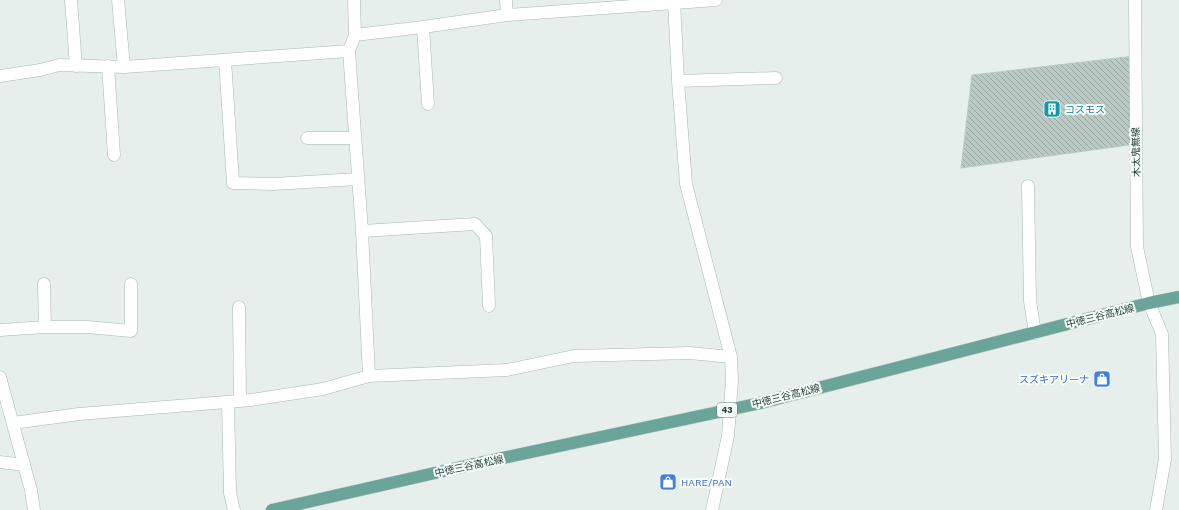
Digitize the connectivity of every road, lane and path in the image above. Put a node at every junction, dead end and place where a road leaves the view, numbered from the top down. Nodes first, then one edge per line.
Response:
1 (72, 0) edge
2 (118, 0) edge
3 (354, 0) edge
4 (506, 0) edge
5 (716, 0) edge
6 (1135, 0) edge
7 (674, 2) edge
8 (507, 15) junction
9 (423, 27) junction
10 (355, 35) junction
11 (349, 51) junction
12 (225, 60) junction
13 (76, 66) junction
14 (108, 66) junction
15 (124, 67) junction
16 (0, 76) edge
17 (776, 78) dead end
18 (678, 81) junction
19 (428, 104) dead end
20 (308, 138) dead end
21 (355, 138) junction
22 (114, 155) dead end
23 (358, 179) junction
24 (1028, 186) dead end
25 (362, 231) junction
26 (44, 284) dead end
27 (131, 284) dead end
28 (1179, 297) edge
29 (1149, 303) junction
30 (489, 306) dead end
31 (238, 307) dead end
32 (45, 328) junction
33 (0, 330) edge
34 (1035, 333) junction
35 (731, 357) junction
36 (369, 376) junction
37 (0, 377) edge
38 (234, 402) junction
39 (730, 410) junction
40 (13, 423) junction
41 (0, 462) edge
42 (24, 464) junction
43 (34, 510) edge
44 (234, 510) edge
45 (272, 510) edge
46 (712, 510) edge
47 (1156, 510) edge

1 - 13 street
2 - 15 street
3 - 10 street
4 - 8 street
5 - 7 street
6 - 29 street, 木太鬼無線
7 - 8 street
7 - 18 street
8 - 9 street
9 - 10 street
9 - 19 street
10 - 11 street
11 - 12 street
11 - 21 street
12 - 15 street
12 - 23 street
13 - 14 street
13 - 16 street
14 - 15 street
14 - 22 street
17 - 18 street
18 - 35 street
20 - 21 street
21 - 23 street
23 - 25 street
24 - 34 street
25 - 30 street
25 - 36 street
26 - 32 street
27 - 32 street
28 - 29 main road, 中徳三谷高松線 / 43
29 - 34 main road, 中徳三谷高松線 / 43
29 - 47 street, 木太鬼無線
31 - 38 street
32 - 33 street
34 - 39 main road, 中徳三谷高松線 / 43
35 - 36 street
35 - 39 street
36 - 38 street
37 - 40 street
38 - 40 street
38 - 44 street
39 - 45 main road, 中徳三谷高松線 / 43
39 - 46 street
40 - 42 street
41 - 42 street
42 - 43 street

